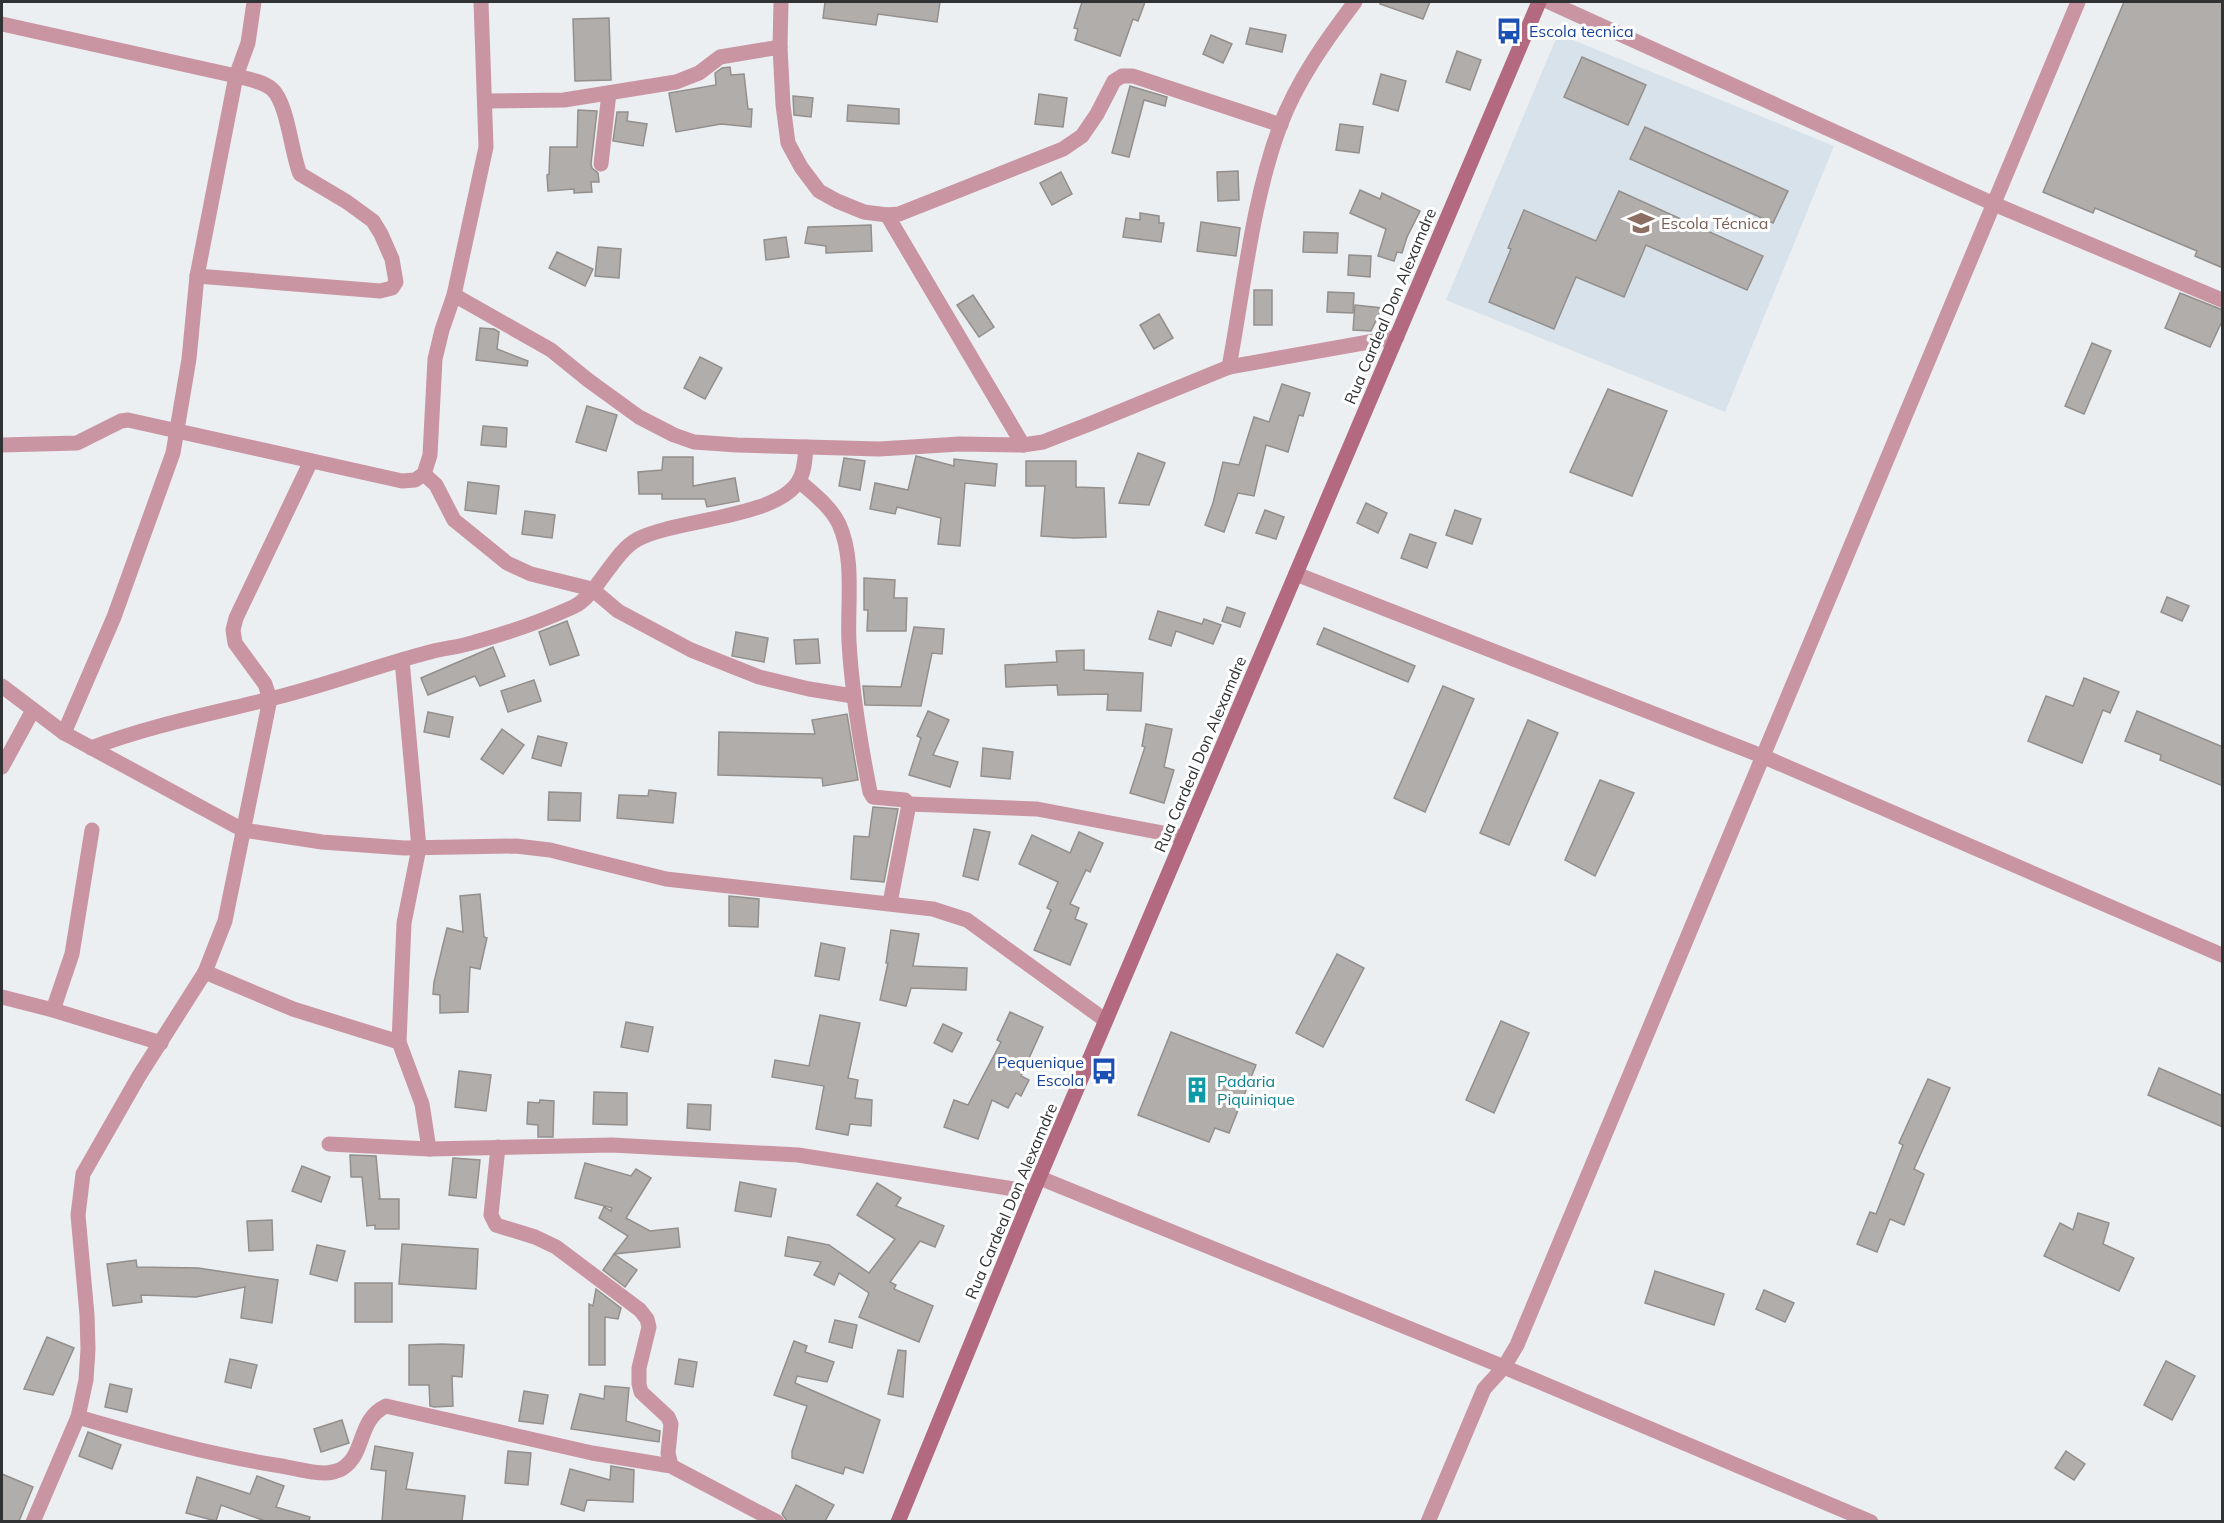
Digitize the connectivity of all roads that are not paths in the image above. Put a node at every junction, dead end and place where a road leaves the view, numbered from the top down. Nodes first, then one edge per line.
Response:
1 (254, 2) edge
2 (481, 2) edge
3 (781, 2) edge
4 (1355, 2) edge
5 (1539, 2) edge
6 (1550, 2) edge
7 (2078, 2) edge
8 (2, 24) edge
9 (780, 47) junction
10 (236, 76) junction
11 (609, 93) junction
12 (485, 101) junction
13 (1281, 124) junction
14 (602, 164) dead end
15 (1994, 204) junction
16 (887, 215) junction
17 (197, 276) junction
18 (454, 295) junction
19 (2223, 300) edge
20 (1397, 337) junction
21 (1229, 367) junction
22 (177, 431) junction
23 (2, 445) edge
24 (1023, 445) junction
25 (806, 447) junction
26 (311, 461) junction
27 (424, 474) junction
28 (799, 482) junction
29 (1296, 574) junction
30 (592, 589) junction
31 (402, 660) junction
32 (2, 686) edge
33 (853, 696) junction
34 (270, 699) junction
35 (33, 710) junction
36 (64, 733) junction
37 (91, 748) junction
38 (1762, 756) junction
39 (2, 767) edge
40 (909, 804) junction
41 (92, 830) dead end
42 (243, 830) junction
43 (1184, 837) junction
44 (419, 848) junction
45 (890, 903) junction
46 (2223, 955) edge
47 (205, 972) junction
48 (2, 998) edge
49 (53, 1010) junction
50 (1105, 1020) junction
51 (161, 1042) junction
52 (399, 1042) junction
53 (329, 1144) dead end
54 (498, 1147) junction
55 (429, 1149) junction
56 (1036, 1185) junction
57 (1504, 1367) junction
58 (78, 1417) junction
59 (671, 1466) junction
60 (33, 1521) edge
61 (777, 1521) edge
62 (898, 1521) edge
63 (1428, 1521) edge
64 (1870, 1521) edge

1 - 10 street
2 - 12 street
3 - 9 street
4 - 13 street
5 - 20 main road, Rua Cardeal Don Alexamdre
6 - 15 street
7 - 15 street
8 - 10 street
9 - 11 street
9 - 16 street
10 - 17 street
10 - 17 street
11 - 12 street
11 - 14 street
12 - 18 street
13 - 16 street
13 - 21 street
15 - 19 street
15 - 38 street
16 - 24 street
17 - 22 street
18 - 25 street
18 - 27 street
20 - 21 street
20 - 29 main road, Rua Cardeal Don Alexamdre
21 - 24 street
22 - 23 street
22 - 26 street
22 - 36 street
24 - 25 street
25 - 28 street
26 - 27 street
26 - 34 street
27 - 30 street
28 - 30 street
28 - 33 street
29 - 38 street
29 - 43 main road, Rua Cardeal Don Alexamdre
30 - 31 street
30 - 33 street
31 - 34 street
31 - 44 street
32 - 35 street
33 - 40 street
34 - 37 street
34 - 42 street
35 - 36 street
35 - 39 street
36 - 37 street
37 - 42 street
38 - 46 street
38 - 57 street
40 - 43 street
40 - 45 street
41 - 49 street
42 - 44 street
42 - 47 street
43 - 50 main road, Rua Cardeal Don Alexamdre
44 - 45 street
44 - 52 street
45 - 50 street
47 - 51 street
47 - 52 street
48 - 49 street
49 - 51 street
50 - 56 main road, Rua Cardeal Don Alexamdre
51 - 58 street
52 - 55 street
53 - 55 street
54 - 55 street
54 - 56 street
54 - 59 street
56 - 57 street
56 - 62 main road, Rua Cardeal Don Alexamdre
57 - 63 street
57 - 64 street
58 - 59 street
58 - 60 street
59 - 61 street

